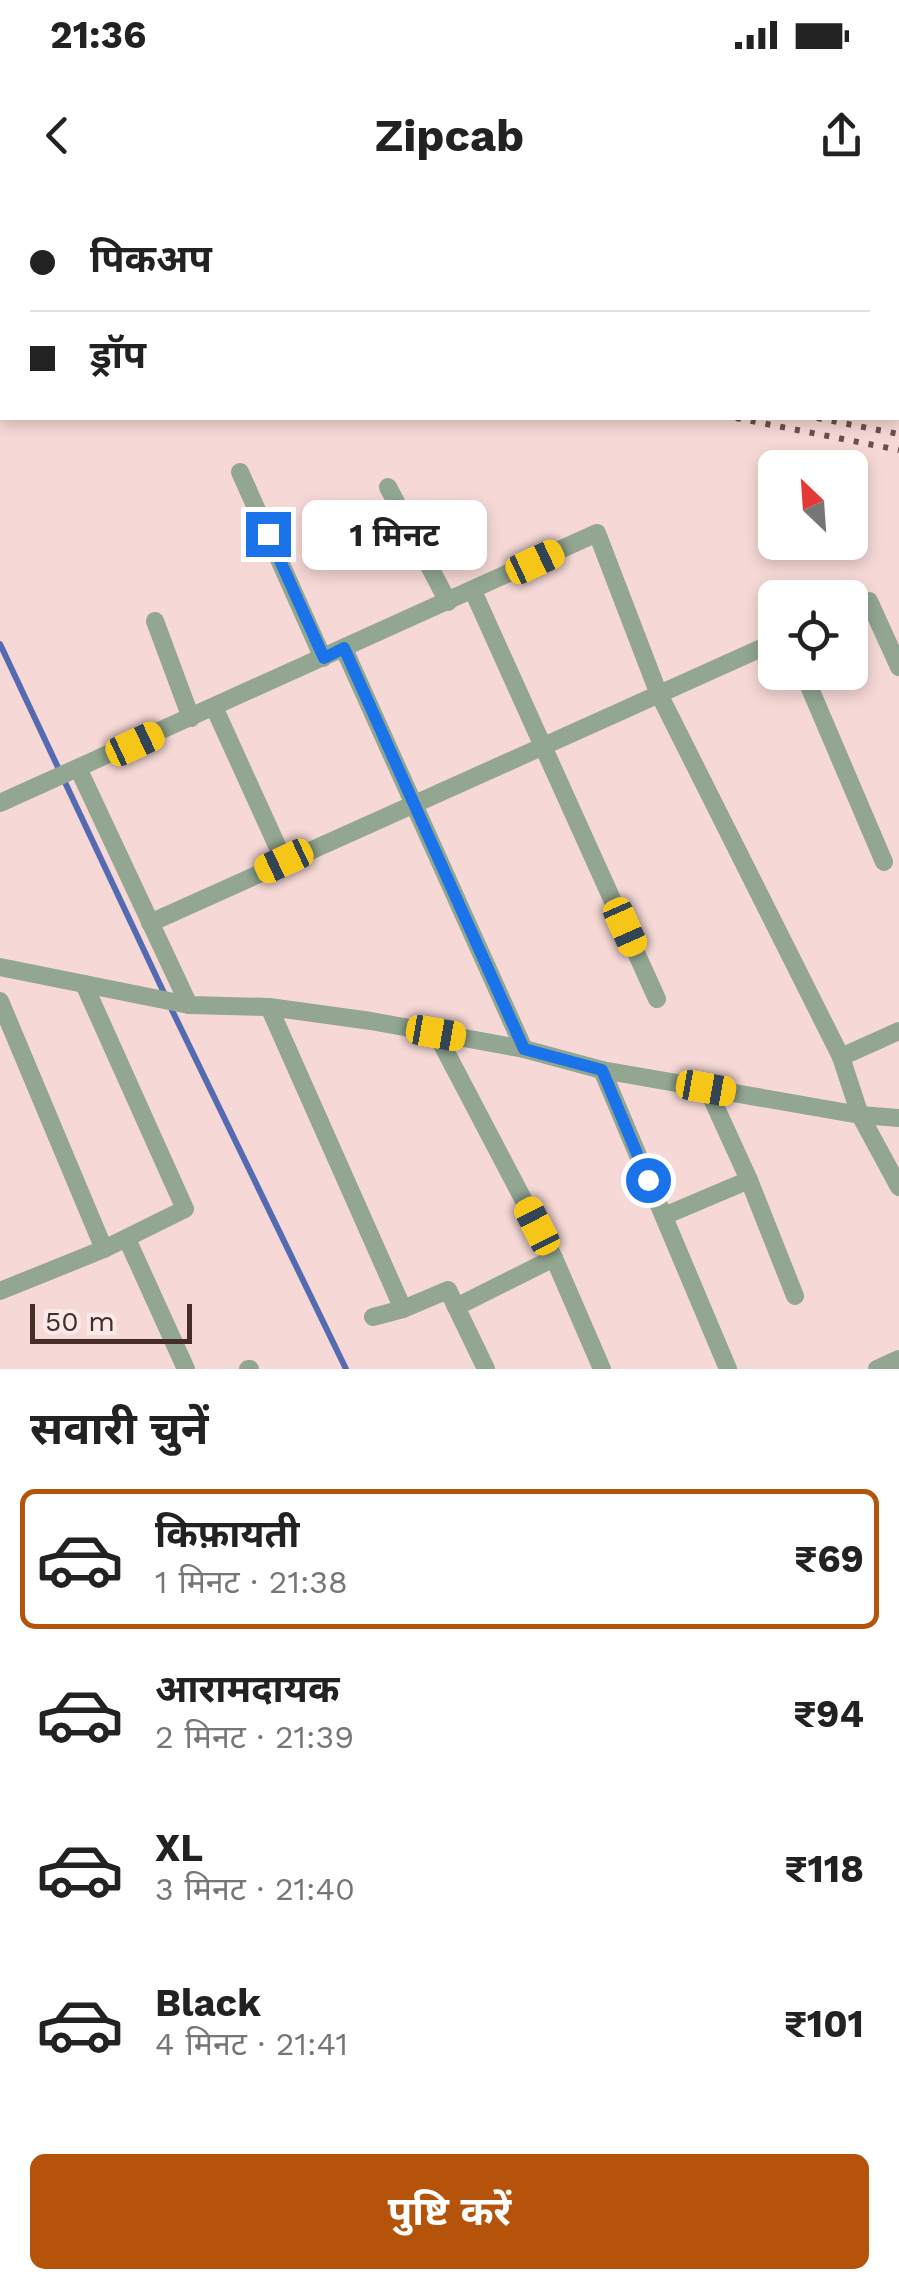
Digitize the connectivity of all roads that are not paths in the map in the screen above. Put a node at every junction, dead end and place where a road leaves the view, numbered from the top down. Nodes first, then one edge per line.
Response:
1 (240, 472) dead end
2 (388, 487) dead end
3 (473, 591) junction
4 (868, 601) edge
5 (448, 602) junction
6 (156, 621) dead end
7 (344, 648) junction
8 (758, 649) edge
9 (324, 658) junction
10 (899, 667) edge
11 (810, 690) edge
12 (658, 692) junction
13 (214, 707) junction
14 (191, 718) junction
15 (544, 747) junction
16 (76, 770) junction
17 (0, 804) edge
18 (414, 804) junction
19 (284, 861) junction
20 (884, 862) dead end
21 (150, 923) junction
22 (0, 967) edge
23 (84, 984) junction
24 (657, 999) dead end
25 (0, 1001) edge
26 (190, 1005) junction
27 (269, 1006) junction
28 (899, 1031) edge
29 (436, 1033) junction
30 (524, 1049) junction
31 (840, 1057) junction
32 (602, 1070) junction
33 (706, 1088) junction
34 (860, 1115) junction
35 (899, 1118) edge
36 (750, 1180) junction
37 (899, 1188) edge
38 (664, 1216) junction
39 (127, 1238) junction
40 (104, 1250) junction
41 (554, 1258) junction
42 (0, 1291) edge
43 (795, 1296) dead end
44 (456, 1307) junction
45 (403, 1310) junction
46 (373, 1318) dead end
47 (899, 1359) edge
48 (186, 1369) edge
49 (486, 1369) edge
50 (602, 1369) edge
51 (728, 1369) edge
52 (876, 1369) edge

1 - 9 street
2 - 5 street
3 - 5 street
3 - 12 street
3 - 15 street
4 - 10 street
5 - 7 street
6 - 14 street
7 - 9 street
7 - 18 street
8 - 12 street
9 - 13 street
11 - 20 street
12 - 15 street
12 - 31 street
13 - 14 street
13 - 19 street
14 - 16 street
15 - 18 street
15 - 24 street
16 - 17 street
16 - 21 street
18 - 19 street
18 - 30 street
19 - 21 street
21 - 26 street
22 - 23 street
23 - 26 street
23 - 39 street
25 - 40 street
26 - 27 street
27 - 29 street
27 - 45 street
28 - 31 street
29 - 30 street
29 - 41 street
30 - 32 street
31 - 34 street
32 - 33 street
32 - 38 street
33 - 34 street
33 - 36 street
34 - 35 street
34 - 37 street
36 - 38 street
36 - 43 street
38 - 51 street
39 - 40 street
39 - 48 street
40 - 42 street
41 - 44 street
41 - 50 street
44 - 45 street
44 - 49 street
45 - 46 street
47 - 52 street

